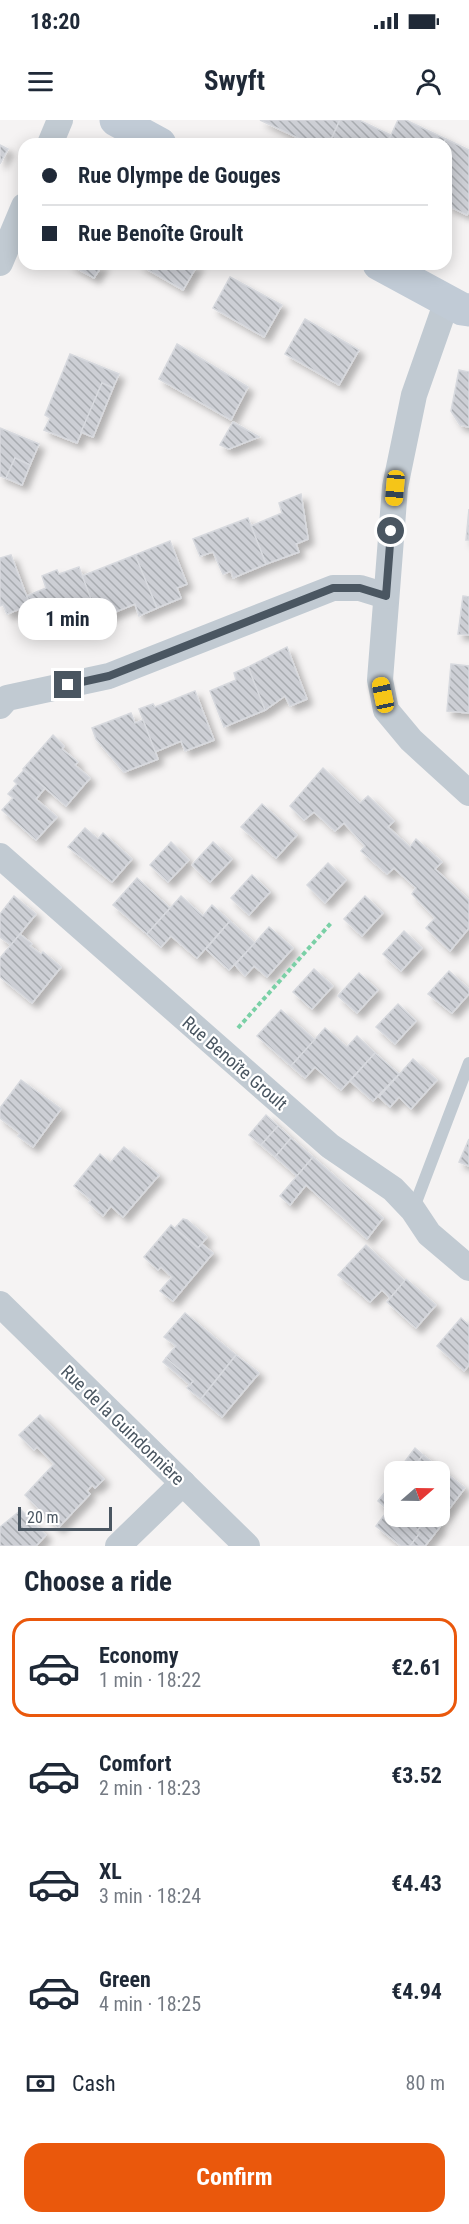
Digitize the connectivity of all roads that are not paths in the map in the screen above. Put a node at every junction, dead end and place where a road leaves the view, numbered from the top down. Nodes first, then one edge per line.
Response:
1 (60, 120) edge
2 (116, 120) edge
3 (52, 138) edge
4 (149, 138) edge
5 (18, 220) edge
6 (0, 263) edge
7 (392, 270) edge
8 (462, 304) edge
9 (386, 596) junction
10 (0, 706) edge
11 (469, 793) edge
12 (0, 856) edge
13 (469, 1063) edge
14 (413, 1210) junction
15 (469, 1268) edge
16 (0, 1304) edge
17 (183, 1483) junction
18 (118, 1546) edge
19 (247, 1546) edge

1 - 3 street
2 - 4 street
5 - 6 street
7 - 8 street
8 - 9 street
9 - 10 street
9 - 11 street
12 - 14 street, Rue Benoîte Groult
13 - 14 lane
14 - 15 street, Rue Benoîte Groult
16 - 17 street, Rue de la Guindonnière
17 - 18 street
17 - 19 street, Rue de la Guindonnière

